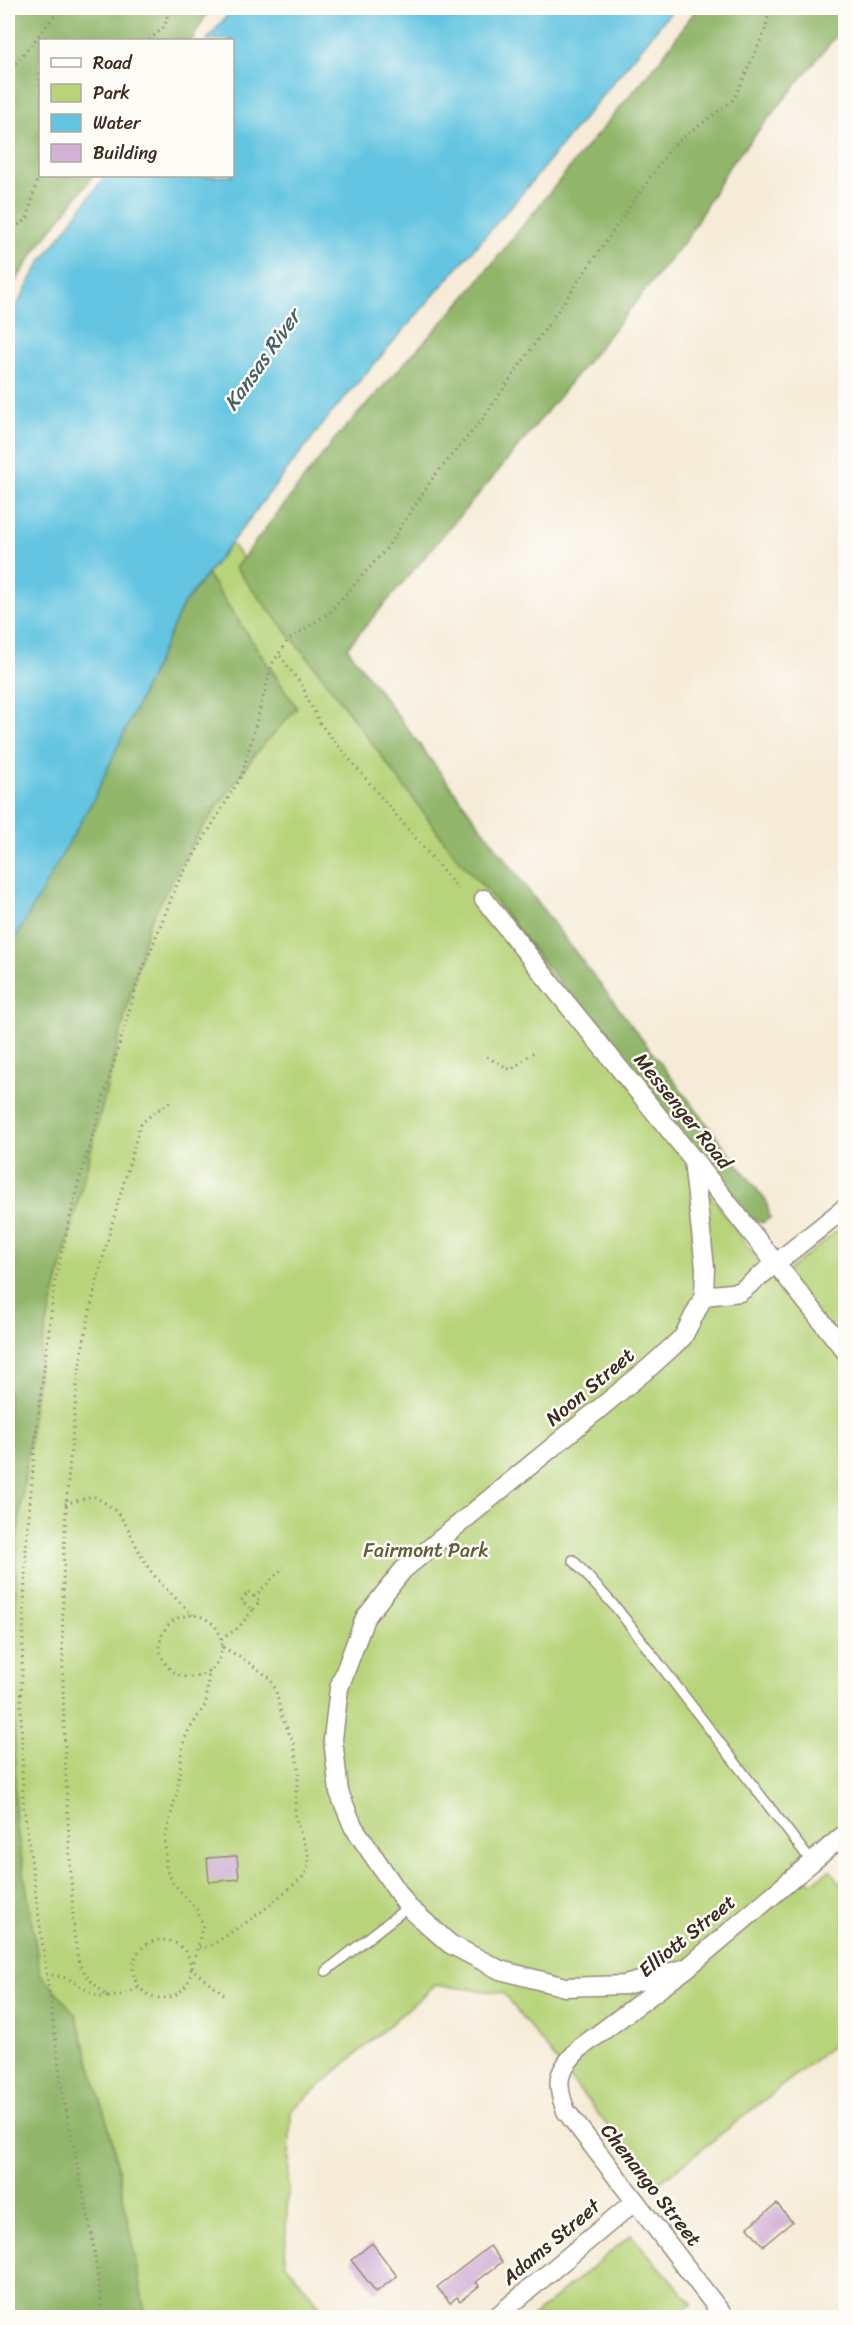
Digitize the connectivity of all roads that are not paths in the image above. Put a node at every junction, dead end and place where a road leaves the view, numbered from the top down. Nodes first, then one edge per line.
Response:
1 (484, 899) dead end
2 (693, 1159) junction
3 (846, 1206) edge
4 (775, 1264) junction
5 (704, 1296) junction
6 (846, 1353) edge
7 (573, 1560) dead end
8 (846, 1833) edge
9 (811, 1861) junction
10 (408, 1906) junction
11 (687, 1968) junction
12 (326, 1971) dead end
13 (560, 2074) joint
14 (635, 2201) junction
15 (495, 2318) edge
16 (725, 2318) edge

1 - 2 street, Messenger Road
2 - 4 street, Messenger Road
2 - 5 street
3 - 4 street
4 - 5 street
4 - 6 street, Messenger Road
5 - 10 street, Noon Street
7 - 9 lane
8 - 9 street, Elliott Street
9 - 11 street, Elliott Street
10 - 11 street, Noon Street
10 - 12 lane
11 - 13 street, Elliott Street
13 - 14 street, Chenango Street
14 - 15 street, Adams Street
14 - 16 street, Chenango Street

